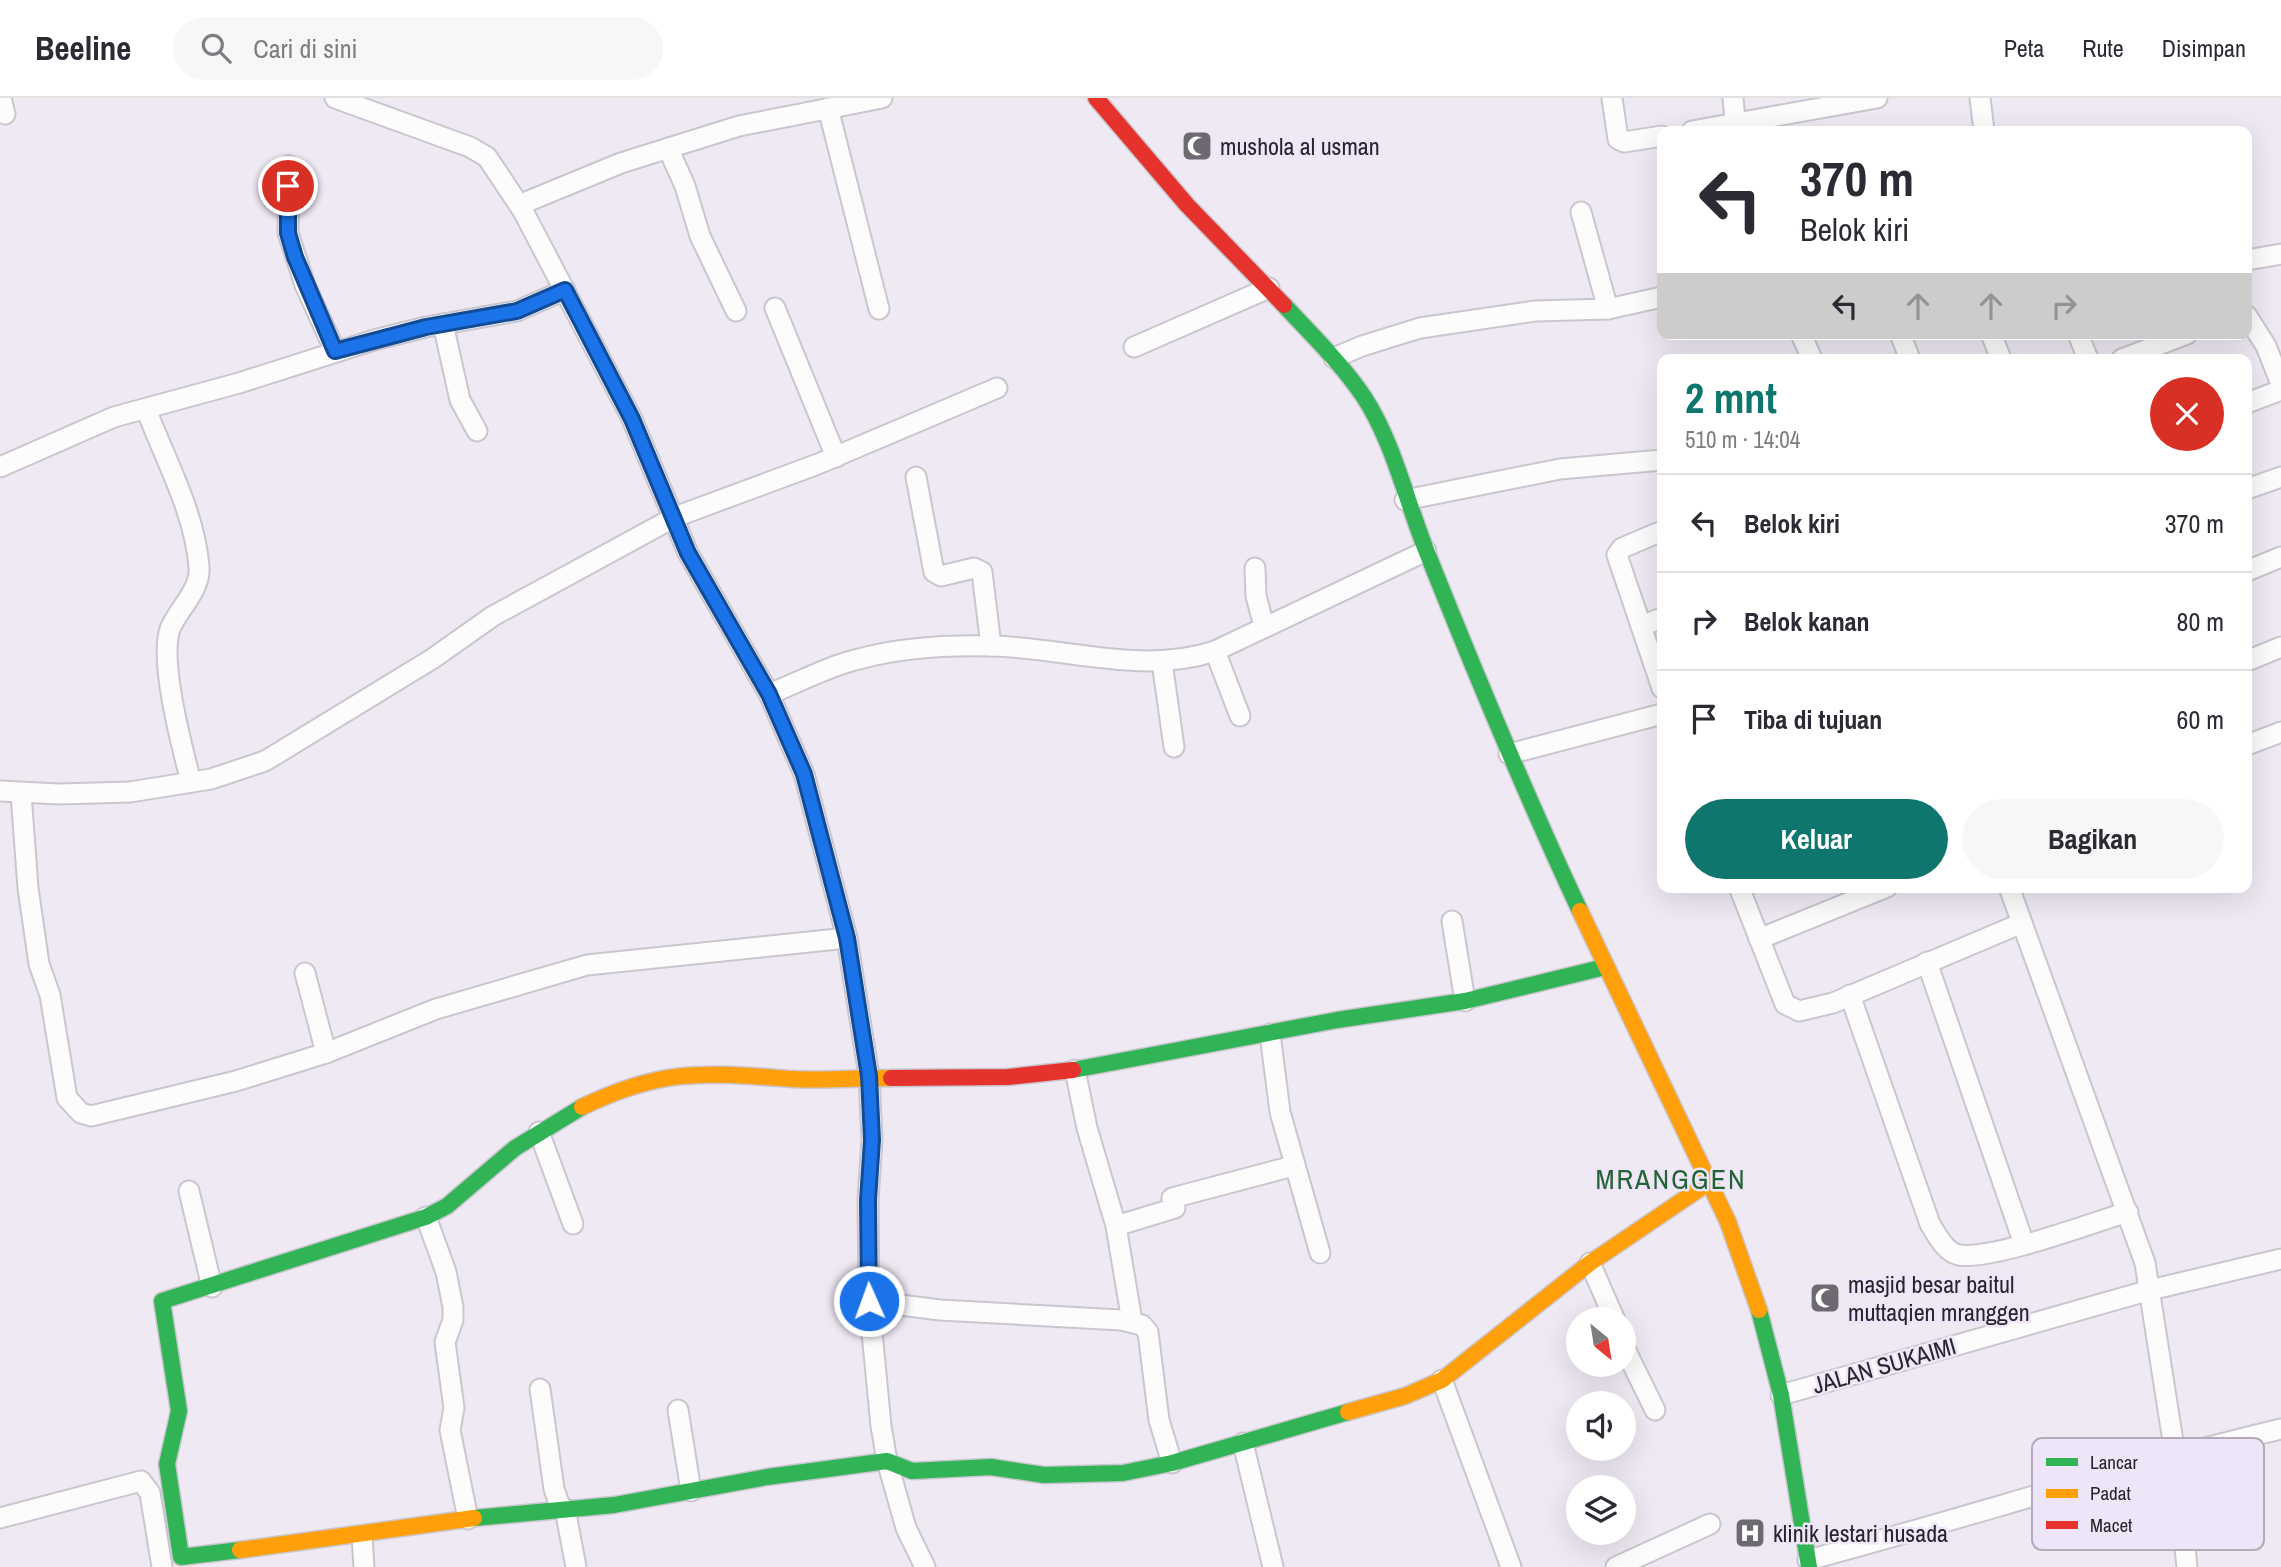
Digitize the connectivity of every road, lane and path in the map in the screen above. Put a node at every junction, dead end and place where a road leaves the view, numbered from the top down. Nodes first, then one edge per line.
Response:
1 (335, 98) edge
2 (882, 98) edge
3 (1096, 98) edge
4 (1612, 98) edge
5 (1733, 98) edge
6 (1877, 98) edge
7 (1980, 98) edge
8 (828, 108) junction
9 (1736, 126) edge
10 (1745, 126) edge
11 (1983, 126) edge
12 (1657, 137) edge
13 (668, 148) junction
14 (289, 166) dead end
15 (519, 205) junction
16 (1581, 212) dead end
17 (2281, 254) edge
18 (2252, 259) edge
19 (1269, 288) junction
20 (565, 290) junction
21 (1657, 298) edge
22 (775, 308) dead end
23 (879, 309) dead end
24 (1608, 309) junction
25 (736, 311) dead end
26 (2252, 322) edge
27 (443, 324) junction
28 (2158, 340) edge
29 (2274, 346) edge
30 (1135, 347) dead end
31 (335, 351) junction
32 (2132, 354) edge
33 (1334, 358) junction
34 (2281, 387) edge
35 (997, 388) dead end
36 (2252, 401) edge
37 (146, 410) junction
38 (477, 431) dead end
39 (836, 457) junction
40 (1657, 460) edge
41 (0, 467) edge
42 (916, 477) dead end
43 (2281, 477) edge
44 (2252, 487) edge
45 (1405, 500) junction
46 (674, 517) junction
47 (1657, 533) edge
48 (1426, 551) junction
49 (2281, 557) edge
50 (1255, 568) dead end
51 (2252, 569) edge
52 (1657, 620) edge
53 (1265, 626) junction
54 (1641, 626) junction
55 (991, 646) junction
56 (2281, 647) edge
57 (1215, 651) junction
58 (2252, 658) edge
59 (1162, 662) junction
60 (1657, 673) edge
61 (769, 694) junction
62 (1657, 715) edge
63 (1240, 716) dead end
64 (2281, 732) edge
65 (2252, 743) edge
66 (1174, 747) dead end
67 (1509, 754) junction
68 (191, 782) junction
69 (0, 791) edge
70 (21, 794) junction
71 (1741, 893) edge
72 (1873, 893) edge
73 (2011, 893) edge
74 (1452, 921) dead end
75 (2022, 923) junction
76 (847, 938) junction
77 (1759, 939) junction
78 (1927, 962) junction
79 (1605, 967) junction
80 (304, 973) dead end
81 (1850, 995) junction
82 (1465, 1001) junction
83 (1270, 1034) junction
84 (326, 1053) junction
85 (1075, 1070) junction
86 (869, 1076) junction
87 (540, 1132) junction
88 (1293, 1167) junction
89 (1708, 1183) junction
90 (189, 1191) dead end
91 (2129, 1212) junction
92 (426, 1217) junction
93 (573, 1224) dead end
94 (1116, 1226) junction
95 (2024, 1244) junction
96 (1320, 1253) dead end
97 (2281, 1259) edge
98 (1590, 1263) junction
99 (212, 1287) junction
100 (2150, 1290) junction
101 (869, 1301) junction
102 (1609, 1307) edge
103 (1132, 1321) junction
104 (1636, 1371) edge
105 (1442, 1380) junction
106 (540, 1389) dead end
107 (1781, 1395) junction
108 (678, 1410) dead end
109 (1656, 1410) dead end
110 (2281, 1429) edge
111 (2173, 1438) edge
112 (2243, 1438) edge
113 (1243, 1443) junction
114 (887, 1461) junction
115 (1172, 1463) junction
116 (691, 1491) junction
117 (2032, 1497) edge
118 (563, 1509) junction
119 (0, 1518) edge
120 (468, 1519) junction
121 (1710, 1524) dead end
122 (362, 1536) junction
123 (1809, 1563) edge
124 (162, 1567) edge
125 (364, 1567) edge
126 (576, 1567) edge
127 (925, 1567) edge
128 (1273, 1567) edge
129 (1511, 1567) edge
130 (1616, 1567) edge

1 - 15 street
2 - 8 street
3 - 19 street
4 - 12 street
5 - 9 street
6 - 10 street
7 - 11 street
8 - 13 street
8 - 23 street
13 - 15 street
13 - 25 street
14 - 31 street
15 - 20 street
16 - 24 street
17 - 18 street
19 - 30 street
19 - 33 street
20 - 27 street
20 - 46 street
21 - 24 street
22 - 39 street
24 - 33 street
26 - 29 street
27 - 31 street
27 - 38 street
28 - 32 street
29 - 34 street
31 - 37 street
33 - 45 street
34 - 36 street
35 - 39 street
37 - 41 street
37 - 68 street
39 - 46 street
40 - 45 street
42 - 55 street
43 - 44 street
45 - 48 street
46 - 61 street
46 - 68 street
47 - 54 street
48 - 53 street
48 - 67 street
49 - 51 street
50 - 53 street
52 - 54 street
53 - 57 street
54 - 60 street
55 - 59 street
55 - 61 street
56 - 58 street
57 - 59 street
57 - 63 street
59 - 66 street
61 - 76 street
62 - 67 street
64 - 65 street
67 - 79 street
68 - 70 street
69 - 70 street
70 - 84 street
71 - 77 street
72 - 77 street
73 - 75 street
74 - 82 street
75 - 78 street
75 - 91 street
76 - 84 street
76 - 86 street
77 - 81 street
78 - 81 street
78 - 95 street
79 - 82 street
79 - 89 street
80 - 84 street
81 - 95 street
82 - 83 street
83 - 85 street
83 - 88 street
85 - 86 street
85 - 94 street
86 - 87 street
86 - 101 street
87 - 92 street
87 - 93 street
88 - 94 street
88 - 96 street
89 - 98 street
89 - 107 street
90 - 99 street
91 - 95 street
91 - 100 street
92 - 99 street
92 - 120 street
94 - 103 street
97 - 100 street, JALAN SUKAIMI
98 - 102 street
98 - 105 street
99 - 122 street
100 - 107 street, JALAN SUKAIMI
100 - 111 street
101 - 103 street
101 - 114 street
103 - 115 street
104 - 109 street
105 - 113 street
105 - 129 street
106 - 118 street
107 - 123 street
108 - 116 street
110 - 112 street
113 - 115 street
113 - 128 street
114 - 115 street
114 - 116 street
114 - 127 street
116 - 118 street
117 - 123 street
118 - 120 street
118 - 126 street
119 - 124 street
120 - 122 street
121 - 130 street
122 - 125 street

